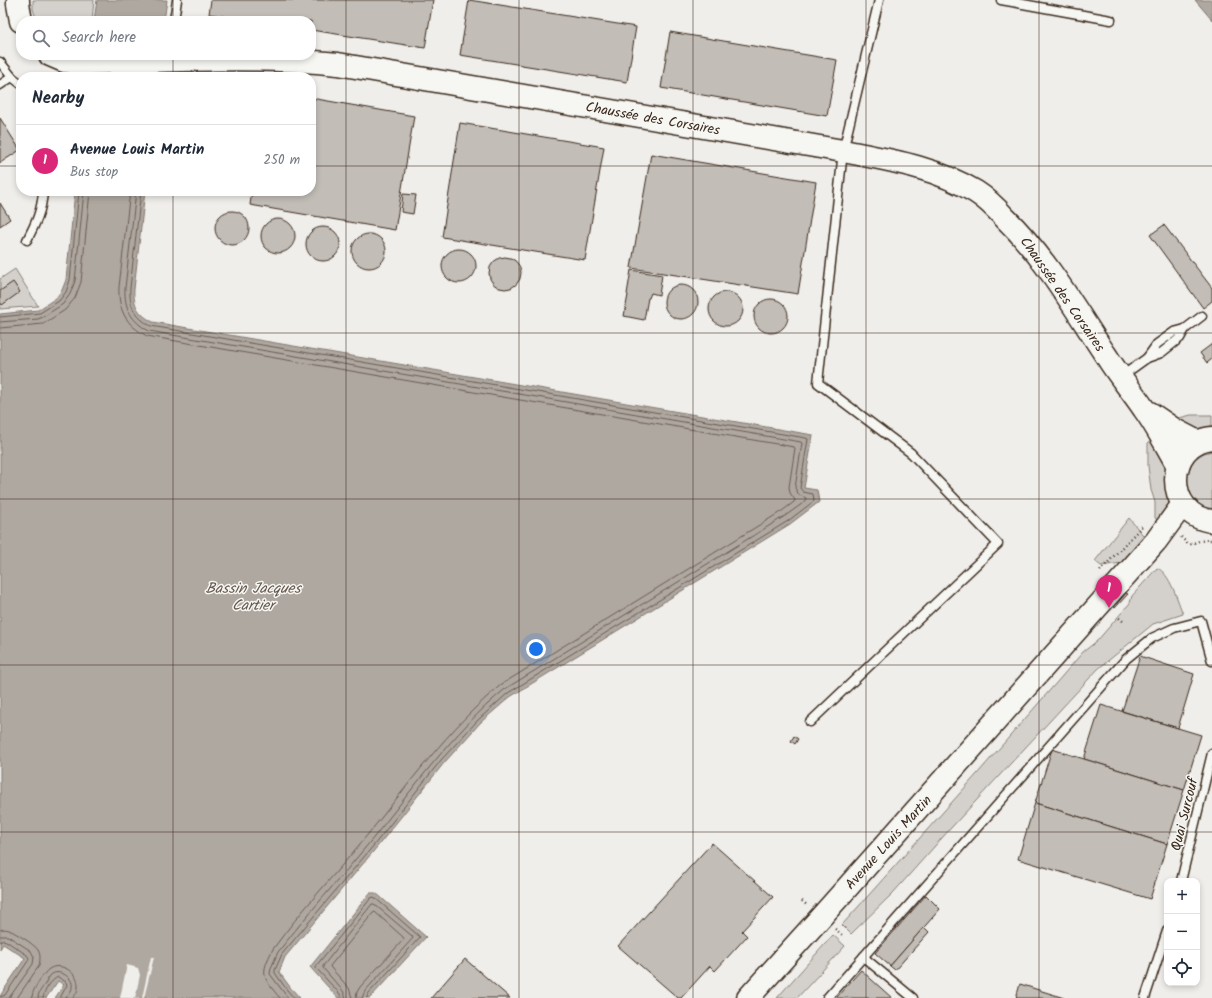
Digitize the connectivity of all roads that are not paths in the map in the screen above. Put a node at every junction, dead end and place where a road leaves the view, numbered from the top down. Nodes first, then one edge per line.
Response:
1 (18, 0) edge
2 (177, 0) edge
3 (878, 0) edge
4 (1001, 0) edge
5 (20, 16) edge
6 (175, 16) edge
7 (1111, 20) dead end
8 (62, 60) edge
9 (152, 60) edge
10 (302, 60) edge
11 (0, 62) edge
12 (77, 67) edge
13 (12, 77) junction
14 (16, 80) edge
15 (0, 85) edge
16 (843, 151) junction
17 (43, 196) edge
18 (27, 240) dead end
19 (1202, 316) dead end
20 (1120, 377) junction
21 (1144, 409) junction
22 (1205, 440) edge
23 (1178, 466) junction
24 (1183, 504) junction
25 (1212, 521) edge
26 (1212, 662) edge
27 (810, 722) dead end
28 (1212, 753) edge
29 (1182, 878) edge
30 (1164, 940) edge
31 (864, 956) junction
32 (748, 998) edge
33 (827, 998) edge
34 (913, 998) edge
35 (1145, 998) edge

1 - 5 street
2 - 6 lane
3 - 16 lane
4 - 7 lane
8 - 12 street, Chaussée des Corsaires
9 - 12 street, Chaussée des Corsaires
10 - 16 street, Chaussée des Corsaires
11 - 13 lane
13 - 14 lane
13 - 15 lane
16 - 20 street, Chaussée des Corsaires
16 - 27 lane
17 - 18 lane
19 - 20 lane
20 - 21 street, Chaussée des Corsaires
21 - 22 street, Chaussée des Corsaires
21 - 23 street, Chaussée des Corsaires
22 - 23 street
23 - 24 street
24 - 25 street
24 - 32 street, Avenue Louis Martin
26 - 31 lane
28 - 29 lane, Quai Surcouf
30 - 35 lane
31 - 33 lane
31 - 34 lane

